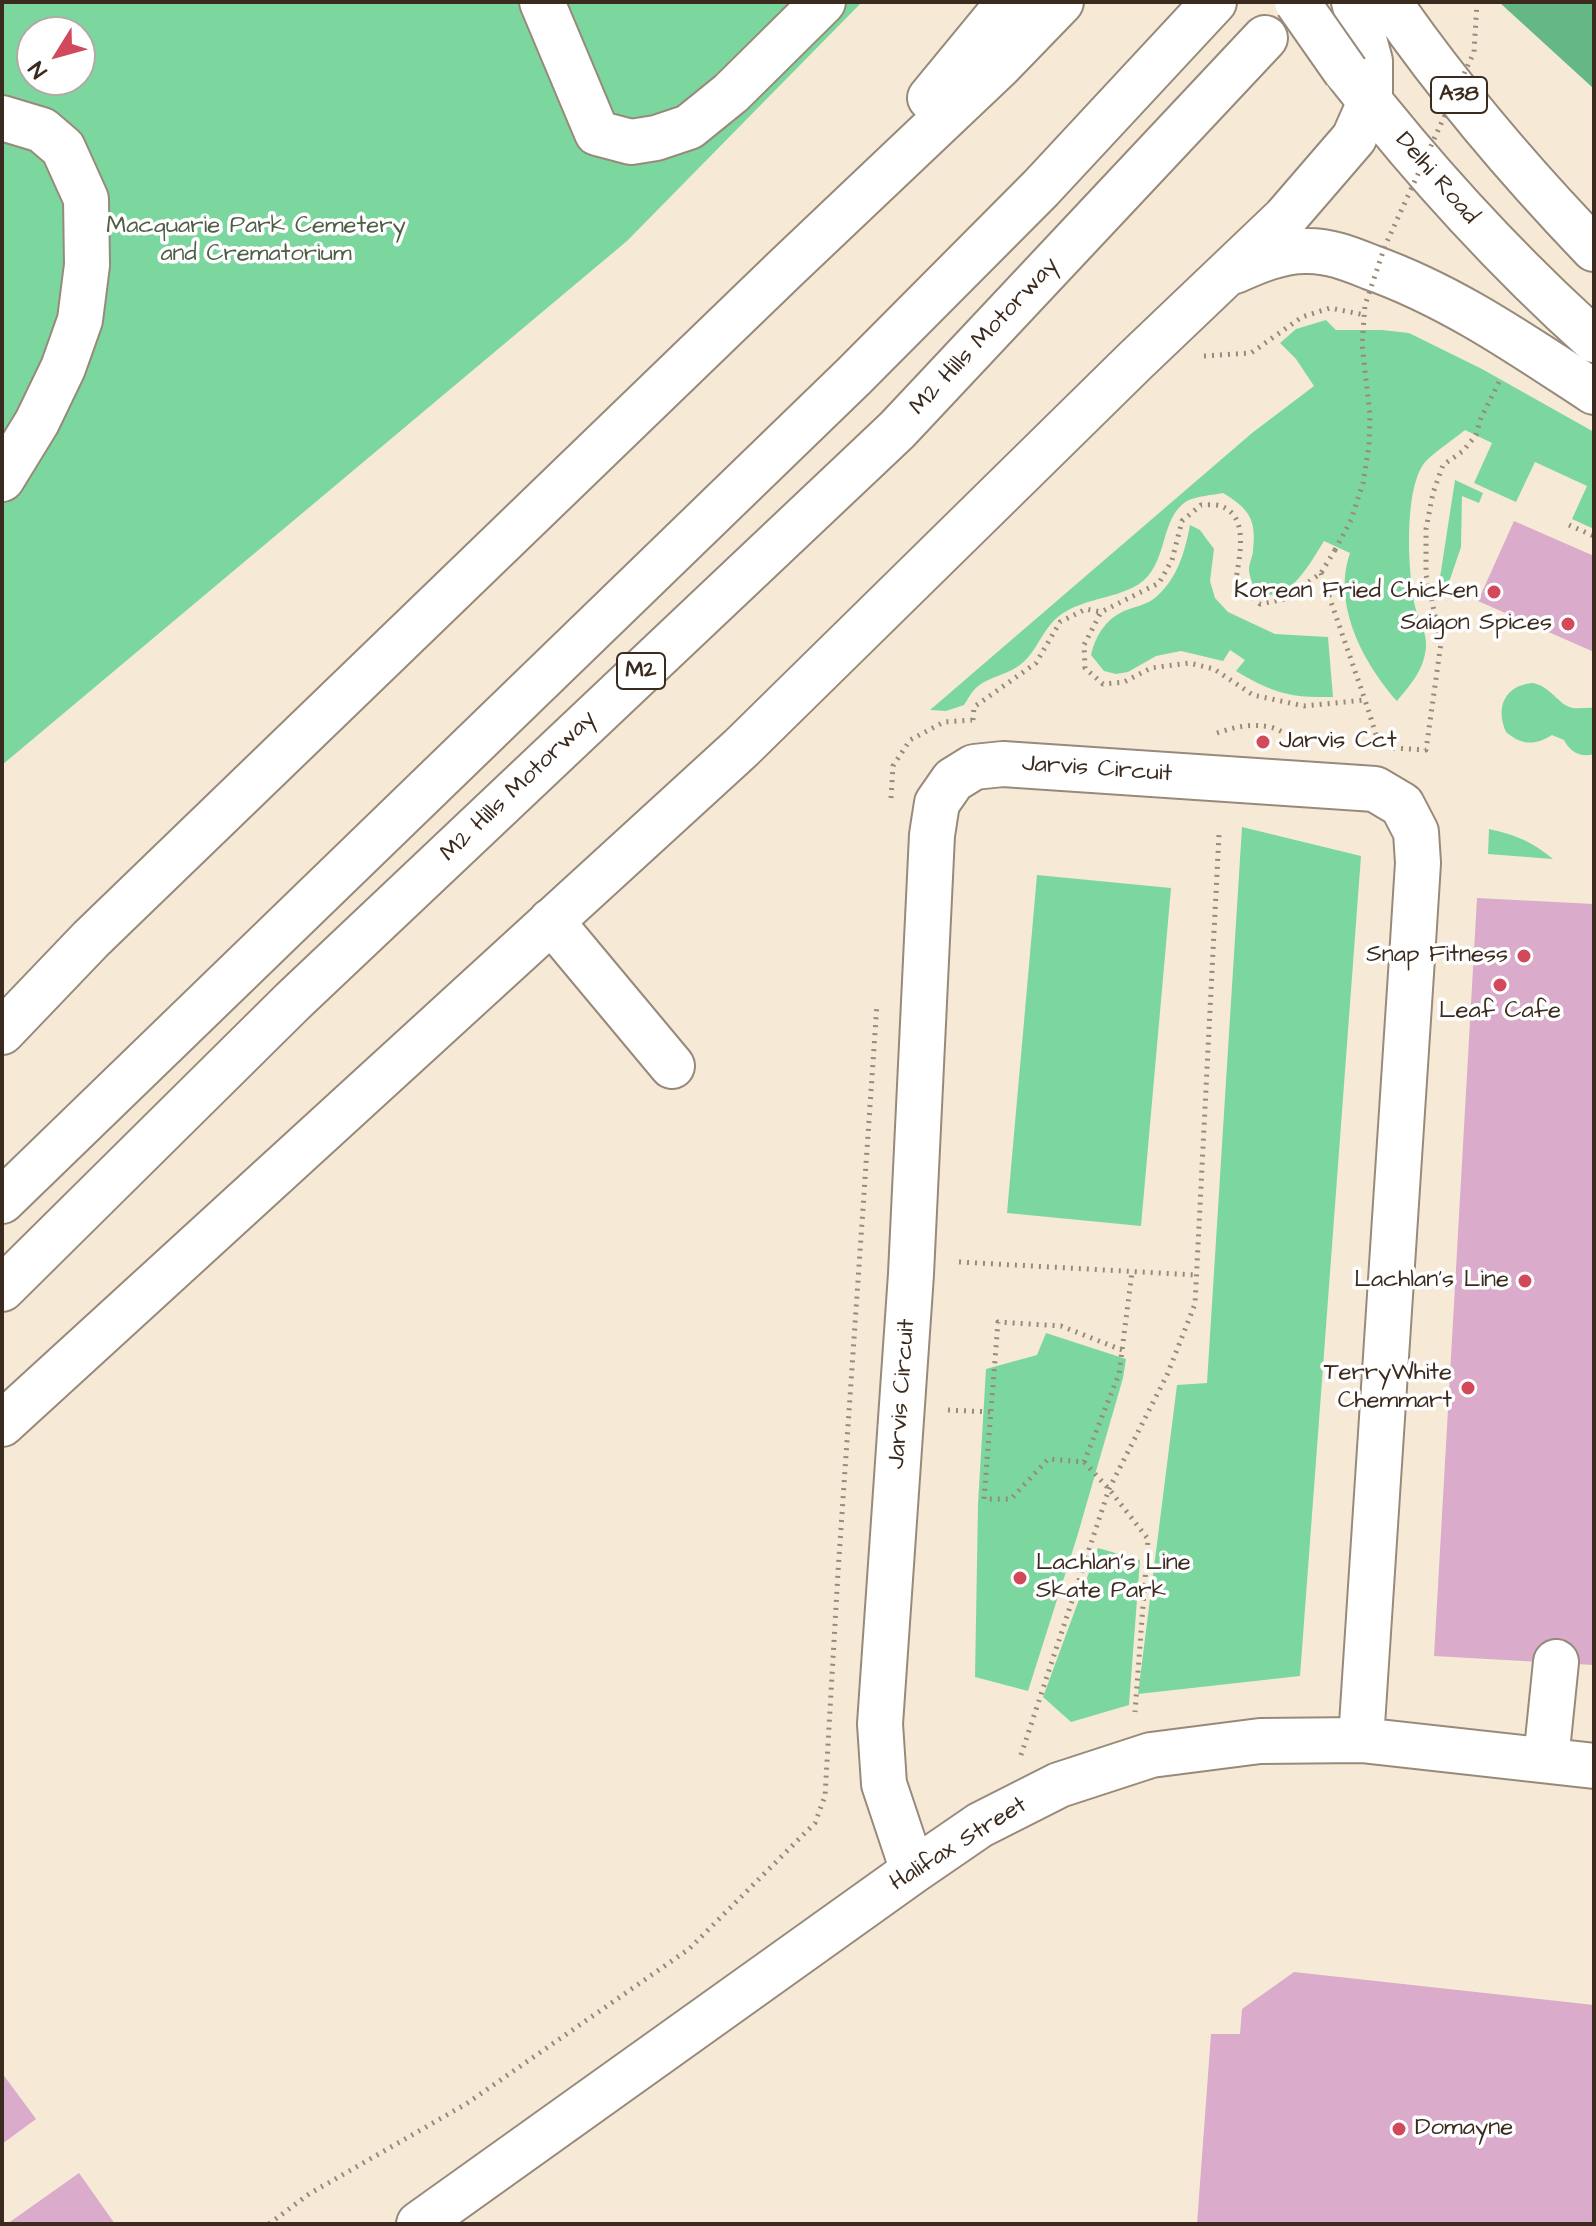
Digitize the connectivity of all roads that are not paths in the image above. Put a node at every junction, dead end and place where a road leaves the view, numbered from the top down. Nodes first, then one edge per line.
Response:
1 (542, 2) edge
2 (823, 2) edge
3 (1009, 2) edge
4 (1061, 2) edge
5 (1214, 2) edge
6 (1297, 2) edge
7 (1354, 2) edge
8 (1393, 7) edge
9 (1265, 38) dead end
10 (1361, 73) junction
11 (2, 118) edge
12 (1594, 249) edge
13 (786, 268) junction
14 (1220, 279) junction
15 (1594, 340) edge
16 (1594, 392) edge
17 (2, 479) edge
18 (551, 921) junction
19 (2, 1032) edge
20 (672, 1066) dead end
21 (2, 1201) edge
22 (2, 1289) edge
23 (2, 1424) edge
24 (1556, 1662) dead end
25 (1361, 1740) junction
26 (1546, 1760) junction
27 (1594, 1766) edge
28 (913, 1871) junction
29 (419, 2224) edge

1 - 2 main road
3 - 13 main road
4 - 13 main road
5 - 21 main road, M2
6 - 10 main road, Delhi Road, bridge
7 - 10 main road
8 - 12 main road, A38
9 - 22 main road, M2 Hills Motorway / M2
10 - 14 main road
10 - 15 main road, Delhi Road
11 - 17 main road
13 - 19 main road
14 - 16 main road
14 - 18 main road
18 - 20 main road
18 - 23 main road
24 - 26 main road
25 - 26 main road, Halifax Street
25 - 28 main road, Halifax Street
25 - 28 main road, Jarvis Circuit
26 - 27 main road, Halifax Street
28 - 29 main road, Halifax Street

